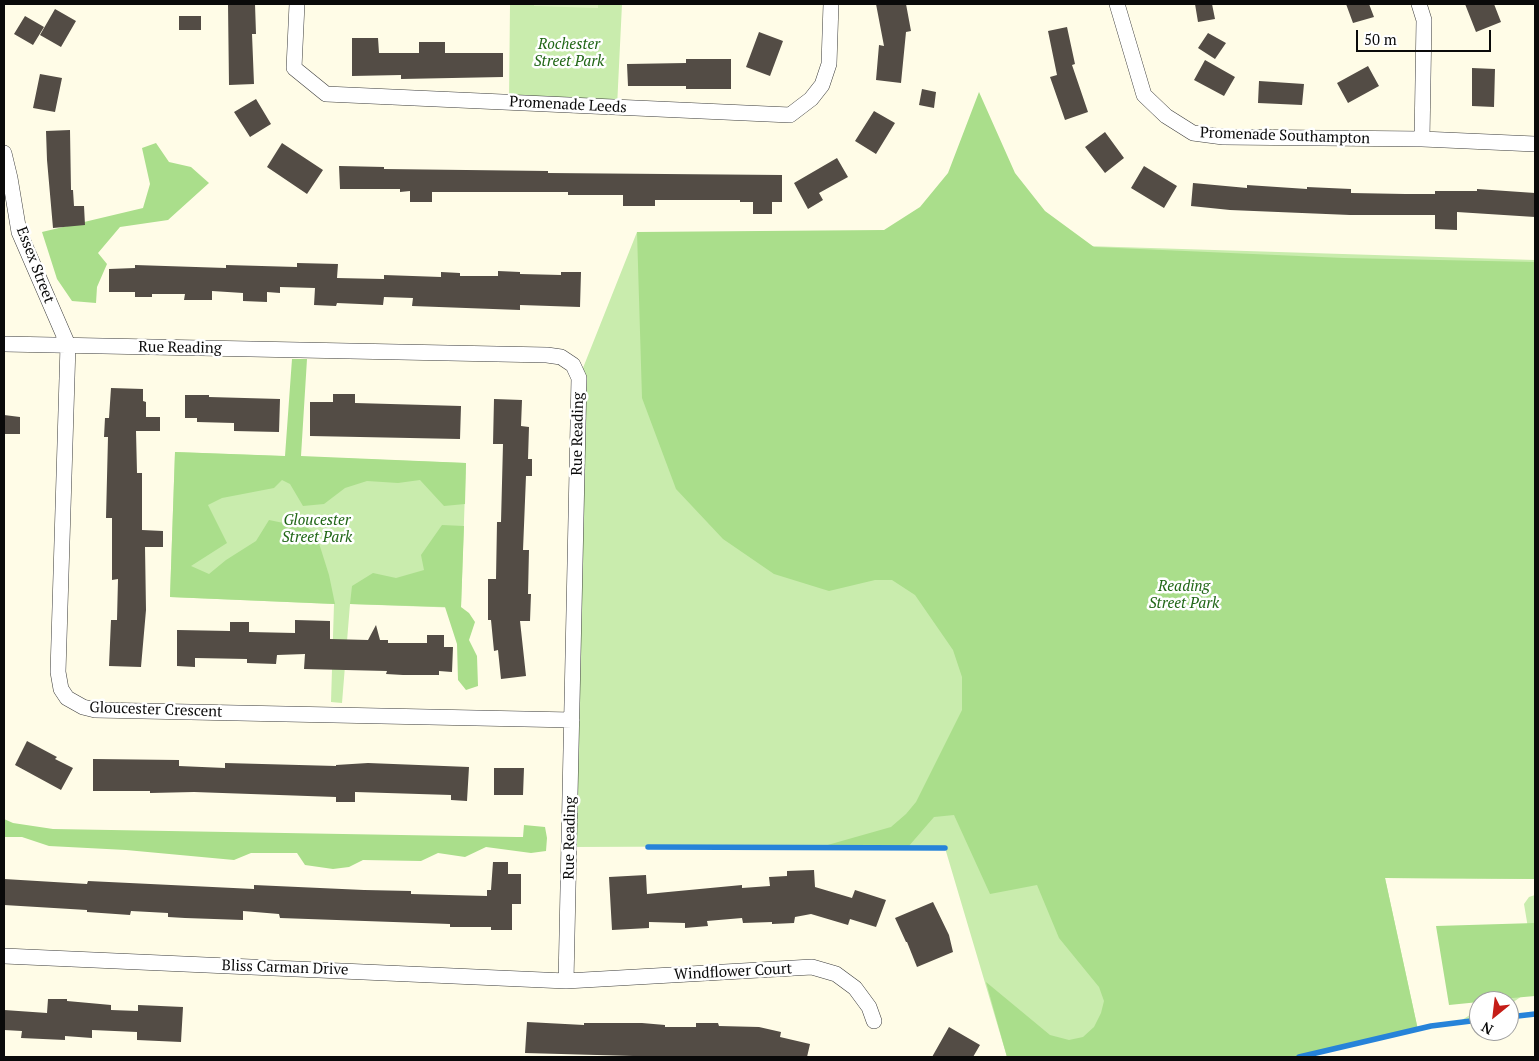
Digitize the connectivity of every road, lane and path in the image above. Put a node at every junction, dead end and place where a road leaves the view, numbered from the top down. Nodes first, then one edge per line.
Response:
1 (297, 4) edge
2 (831, 4) edge
3 (1117, 4) edge
4 (1419, 4) edge
5 (1422, 139) junction
6 (1535, 144) edge
7 (4, 153) edge
8 (4, 344) edge
9 (68, 345) junction
10 (572, 720) junction
11 (4, 956) edge
12 (566, 980) junction
13 (874, 1021) dead end

1 - 2 street, Promenade Leeds
3 - 5 street, Promenade Southampton
4 - 5 street
5 - 6 street, Promenade Southampton
7 - 9 street, Essex Street
8 - 9 street, Rue Reading
9 - 10 street, Gloucester Crescent
9 - 10 street, Rue Reading
10 - 12 street, Rue Reading
11 - 12 street, Bliss Carman Drive
12 - 13 street, Windflower Court

